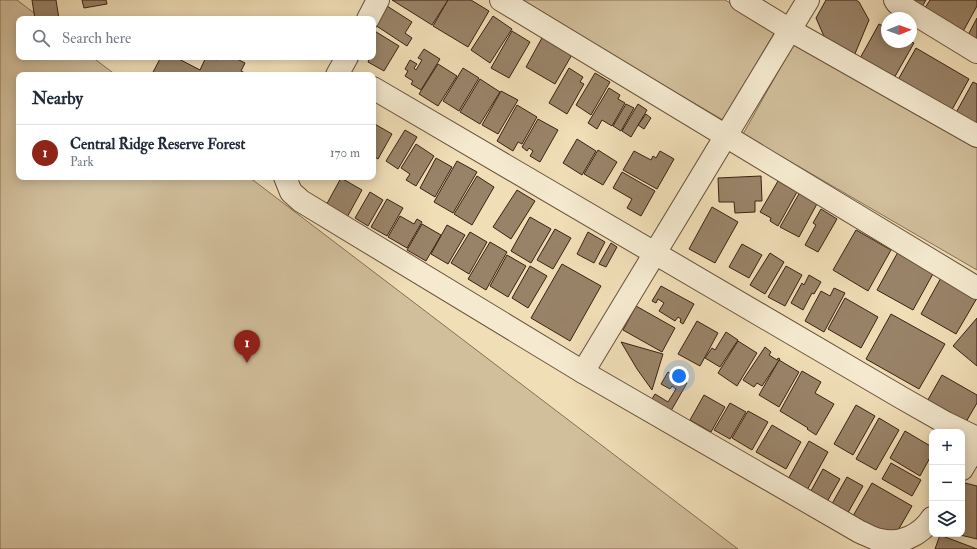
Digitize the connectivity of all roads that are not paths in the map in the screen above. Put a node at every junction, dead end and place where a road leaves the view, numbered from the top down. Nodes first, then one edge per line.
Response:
1 (378, 0) edge
2 (501, 0) edge
3 (741, 0) edge
4 (808, 0) edge
5 (896, 0) edge
6 (370, 16) edge
7 (790, 30) junction
8 (977, 52) edge
9 (376, 90) edge
10 (726, 136) junction
11 (977, 136) edge
12 (286, 180) edge
13 (655, 252) junction
14 (977, 288) edge
15 (583, 372) junction
16 (977, 438) edge
17 (977, 444) edge
18 (965, 465) edge
19 (929, 522) edge
20 (899, 545) edge

1 - 6 street
2 - 10 street
3 - 7 street
4 - 7 street
5 - 8 street
7 - 10 street
7 - 11 street
9 - 13 street
10 - 13 street
10 - 14 street
12 - 15 street
13 - 15 street
13 - 16 street
15 - 20 street
17 - 18 street
19 - 20 street

